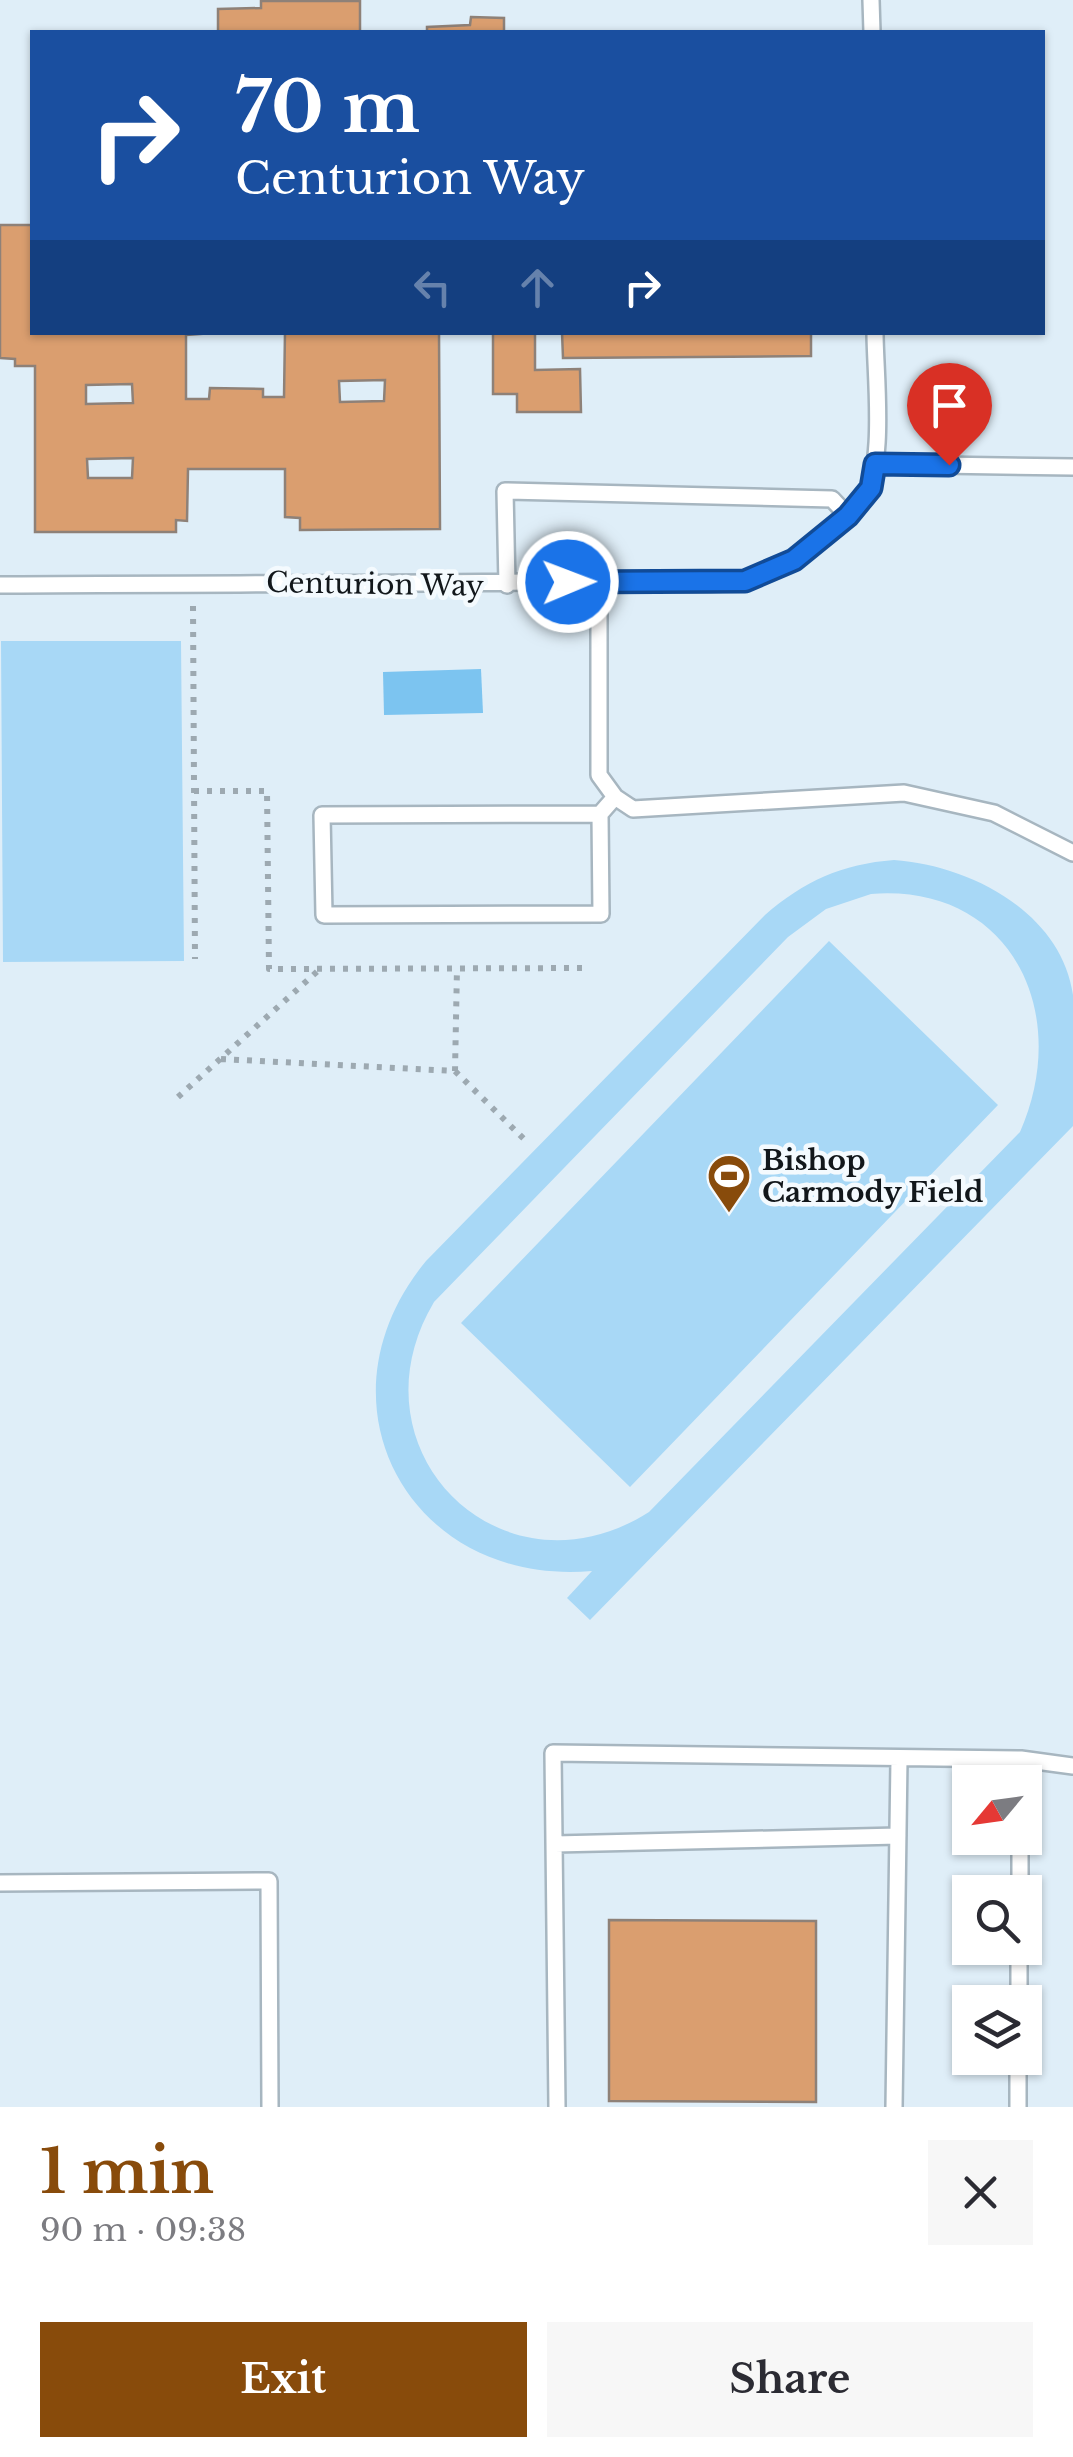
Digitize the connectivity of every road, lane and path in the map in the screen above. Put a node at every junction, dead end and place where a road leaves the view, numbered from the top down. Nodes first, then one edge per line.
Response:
1 (871, 0) edge
2 (872, 30) edge
3 (875, 335) edge
4 (875, 464) junction
5 (1073, 468) edge
6 (848, 516) junction
7 (599, 581) junction
8 (193, 583) junction
9 (507, 584) junction
10 (0, 586) edge
11 (615, 798) junction
12 (600, 814) junction
13 (1073, 853) edge
14 (195, 959) dead end
15 (321, 968) dead end
16 (456, 968) dead end
17 (221, 1059) junction
18 (455, 1071) junction
19 (178, 1097) dead end
20 (528, 1143) dead end
21 (1021, 1758) junction
22 (899, 1760) junction
23 (1021, 1765) edge
24 (1073, 1766) edge
25 (898, 1836) junction
26 (554, 1844) junction
27 (0, 1884) edge
28 (1018, 2075) edge
29 (270, 2107) edge
30 (558, 2107) edge
31 (894, 2107) edge
32 (1018, 2107) edge

1 - 2 lane
3 - 4 lane, Centurion Way
4 - 5 lane
4 - 6 lane, Centurion Way
6 - 7 lane, Centurion Way
6 - 9 lane
7 - 9 lane, Centurion Way
7 - 11 lane
8 - 9 lane, Centurion Way
8 - 10 lane, Centurion Way
8 - 14 path
11 - 12 lane
11 - 13 lane
12 - 12 lane
15 - 17 path
16 - 18 path
17 - 18 path
17 - 19 path
18 - 20 path
21 - 22 lane
21 - 23 lane
21 - 24 lane
22 - 25 lane
22 - 26 lane
25 - 26 lane
25 - 31 lane
26 - 30 lane
27 - 29 lane
28 - 32 lane

